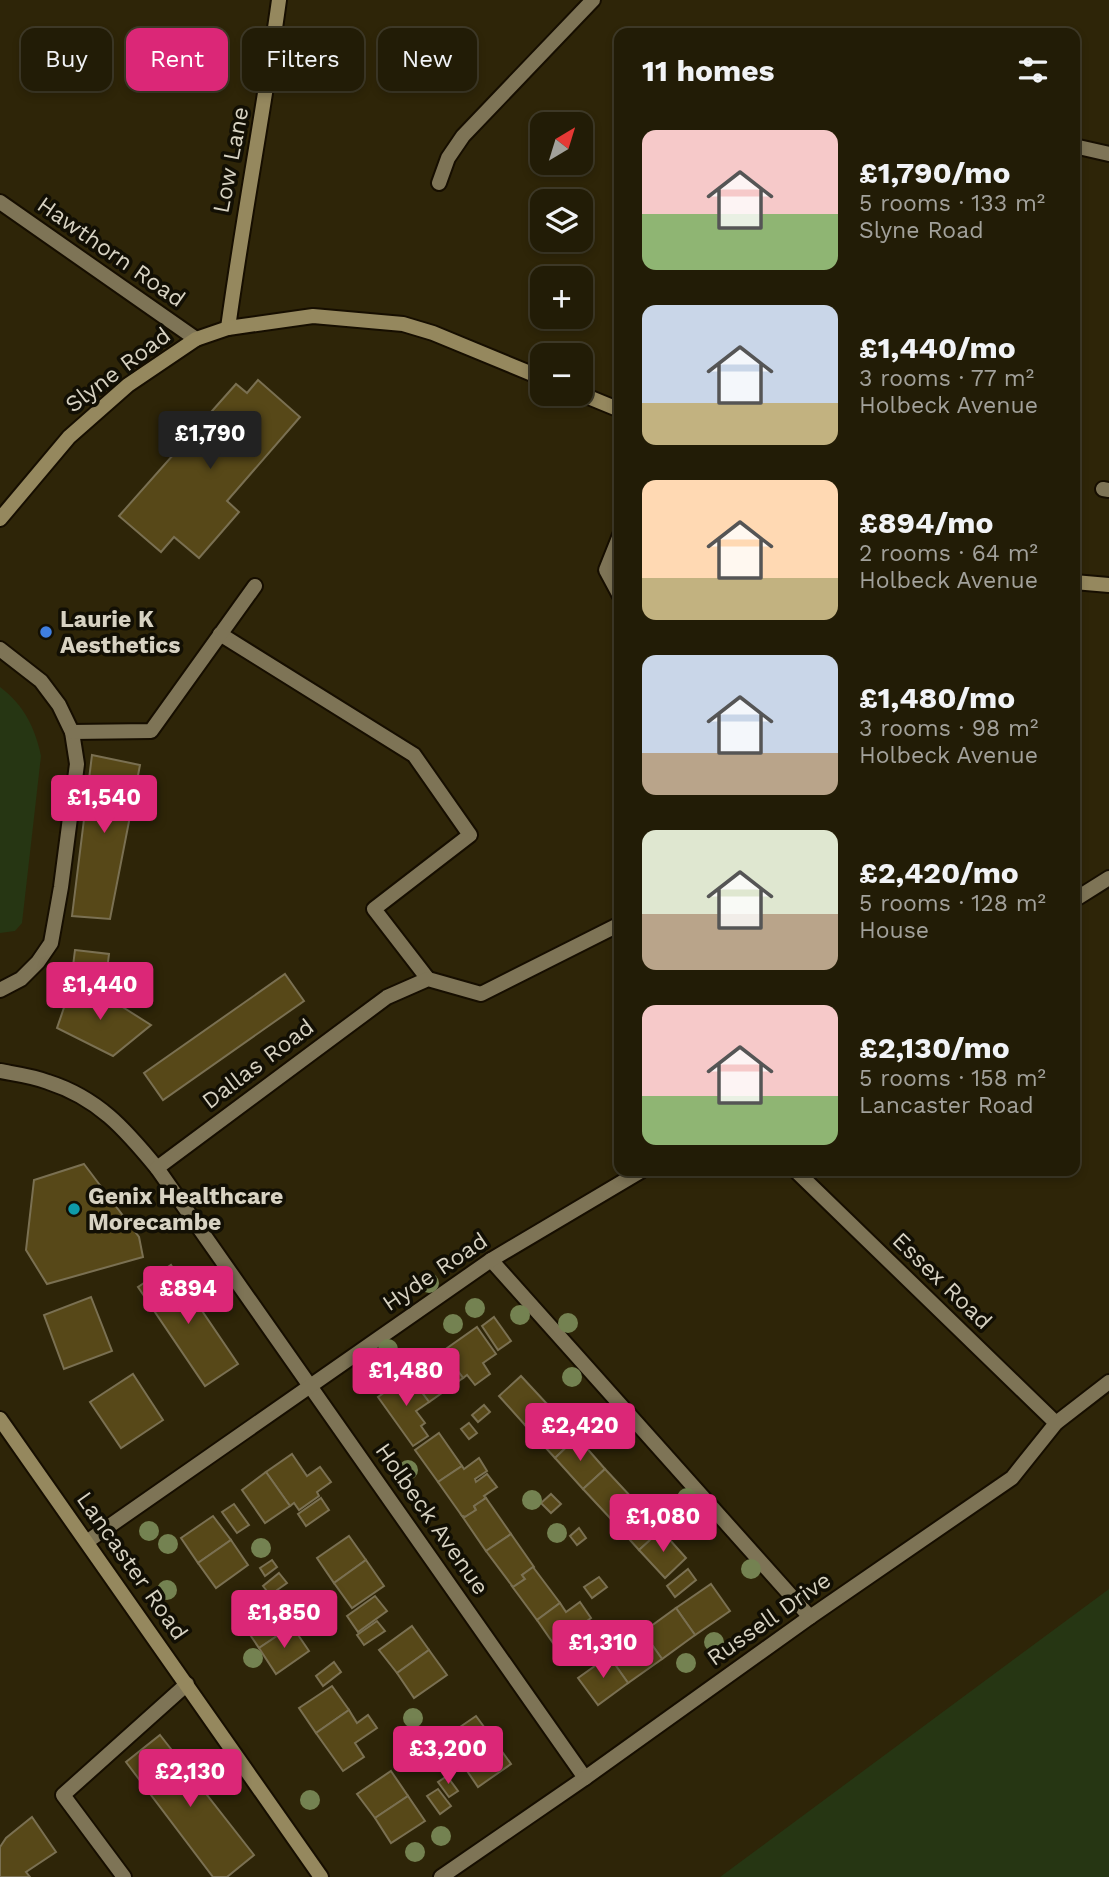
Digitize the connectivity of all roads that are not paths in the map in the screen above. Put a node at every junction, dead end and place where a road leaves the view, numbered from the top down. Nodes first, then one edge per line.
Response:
1 (279, 0) edge
2 (588, 2) edge
3 (1080, 147) edge
4 (1109, 153) edge
5 (439, 183) dead end
6 (0, 202) edge
7 (228, 328) junction
8 (196, 339) junction
9 (530, 373) edge
10 (593, 399) edge
11 (614, 408) edge
12 (0, 519) edge
13 (614, 550) edge
14 (1080, 583) edge
15 (614, 585) edge
16 (1109, 585) edge
17 (255, 586) dead end
18 (220, 634) junction
19 (0, 649) edge
20 (72, 732) junction
21 (1109, 878) edge
22 (1080, 896) edge
23 (614, 927) edge
24 (428, 979) junction
25 (0, 990) edge
26 (0, 1071) edge
27 (157, 1168) junction
28 (633, 1176) edge
29 (801, 1176) edge
30 (491, 1260) junction
31 (1109, 1382) edge
32 (310, 1386) junction
33 (0, 1419) edge
34 (1056, 1423) junction
35 (88, 1541) junction
36 (810, 1617) junction
37 (187, 1684) junction
38 (585, 1778) junction
39 (124, 1877) edge
40 (321, 1877) edge
41 (441, 1877) edge

1 - 7 street, Low Lane
2 - 5 street
3 - 4 street
6 - 8 street, Hawthorn Road
7 - 8 street, Slyne Road
7 - 9 street, Slyne Road
8 - 12 street, Slyne Road
10 - 11 street
13 - 15 street
14 - 16 street
17 - 18 street
18 - 20 street
18 - 24 street
19 - 20 street
20 - 25 street
21 - 22 street
23 - 24 street
24 - 27 street, Dallas Road
26 - 27 street, Holbeck Avenue
27 - 32 street, Holbeck Avenue
28 - 30 street, Hyde Road
29 - 34 street, Essex Road
30 - 32 street, Hyde Road
30 - 36 street
31 - 34 street, Russell Drive
32 - 35 street, Hyde Road
32 - 38 street, Holbeck Avenue
33 - 35 street, Lancaster Road
34 - 36 street, Russell Drive
35 - 37 street, Lancaster Road
36 - 38 street, Russell Drive
37 - 39 street
37 - 40 street, Lancaster Road
38 - 41 street, Russell Drive

